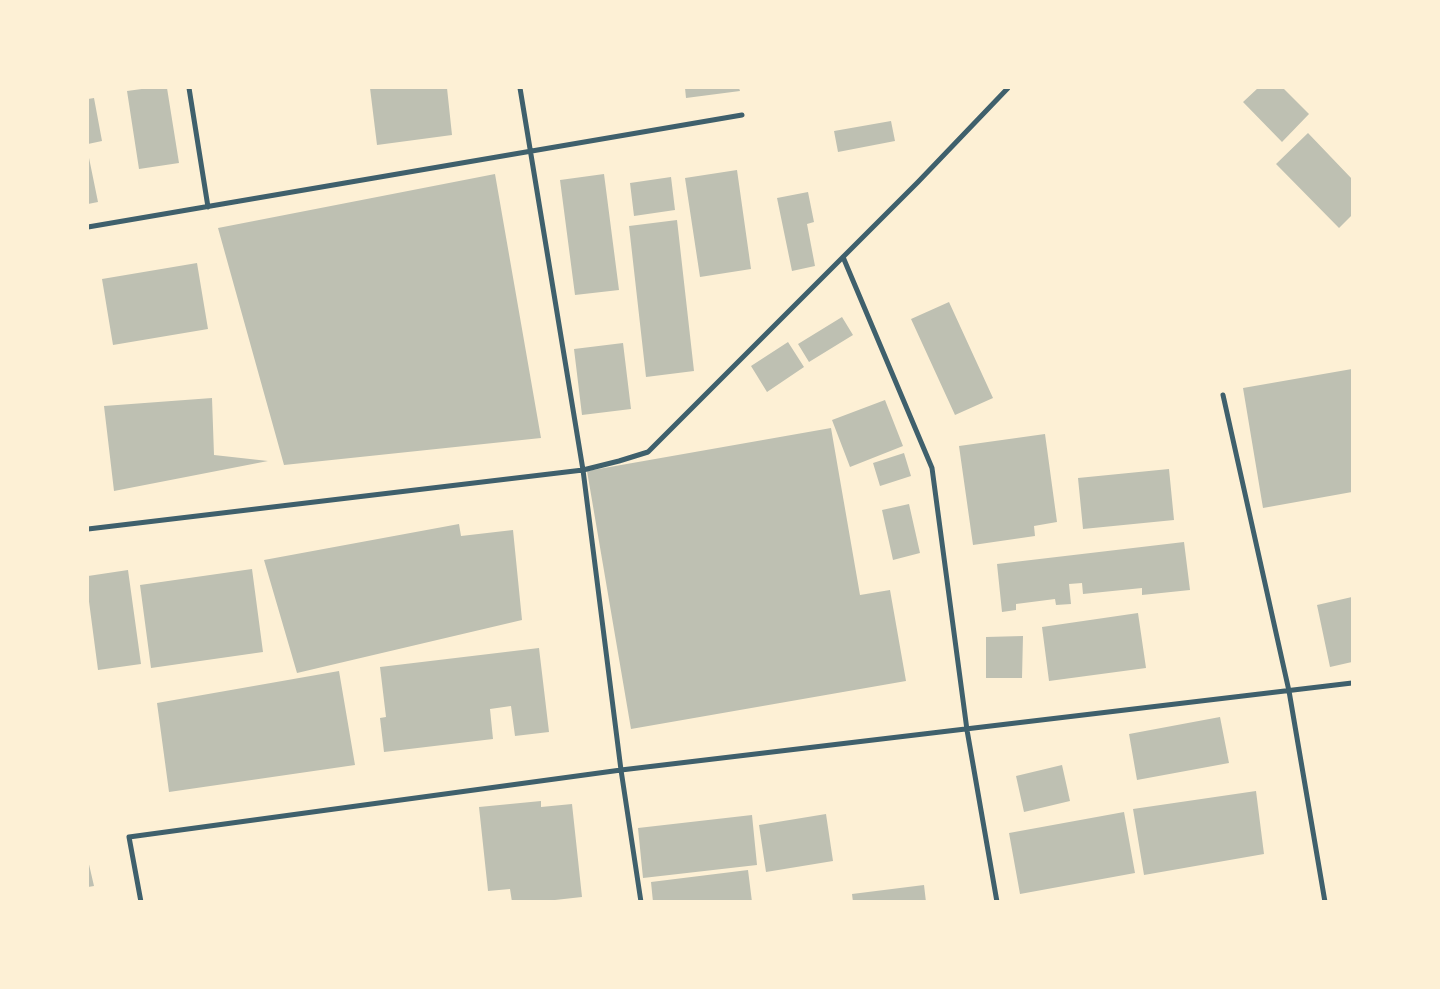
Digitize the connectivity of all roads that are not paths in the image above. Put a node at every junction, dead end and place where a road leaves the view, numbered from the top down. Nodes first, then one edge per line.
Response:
1 (189, 88) edge
2 (520, 88) edge
3 (1008, 88) edge
4 (742, 115) dead end
5 (529, 152) junction
6 (208, 207) junction
7 (88, 227) edge
8 (842, 257) junction
9 (1223, 395) dead end
10 (583, 470) junction
11 (88, 528) edge
12 (1352, 683) edge
13 (1289, 691) junction
14 (967, 730) junction
15 (621, 770) junction
16 (141, 902) edge
17 (641, 902) edge
18 (997, 902) edge
19 (1325, 902) edge

1 - 6 street
2 - 5 street
3 - 8 street
4 - 5 street
5 - 6 street
5 - 10 street
6 - 7 street
8 - 10 street
8 - 14 street
9 - 13 street
10 - 11 street
10 - 15 street
12 - 13 street
13 - 14 street
13 - 19 street
14 - 15 street
14 - 18 street
15 - 16 street
15 - 17 street

